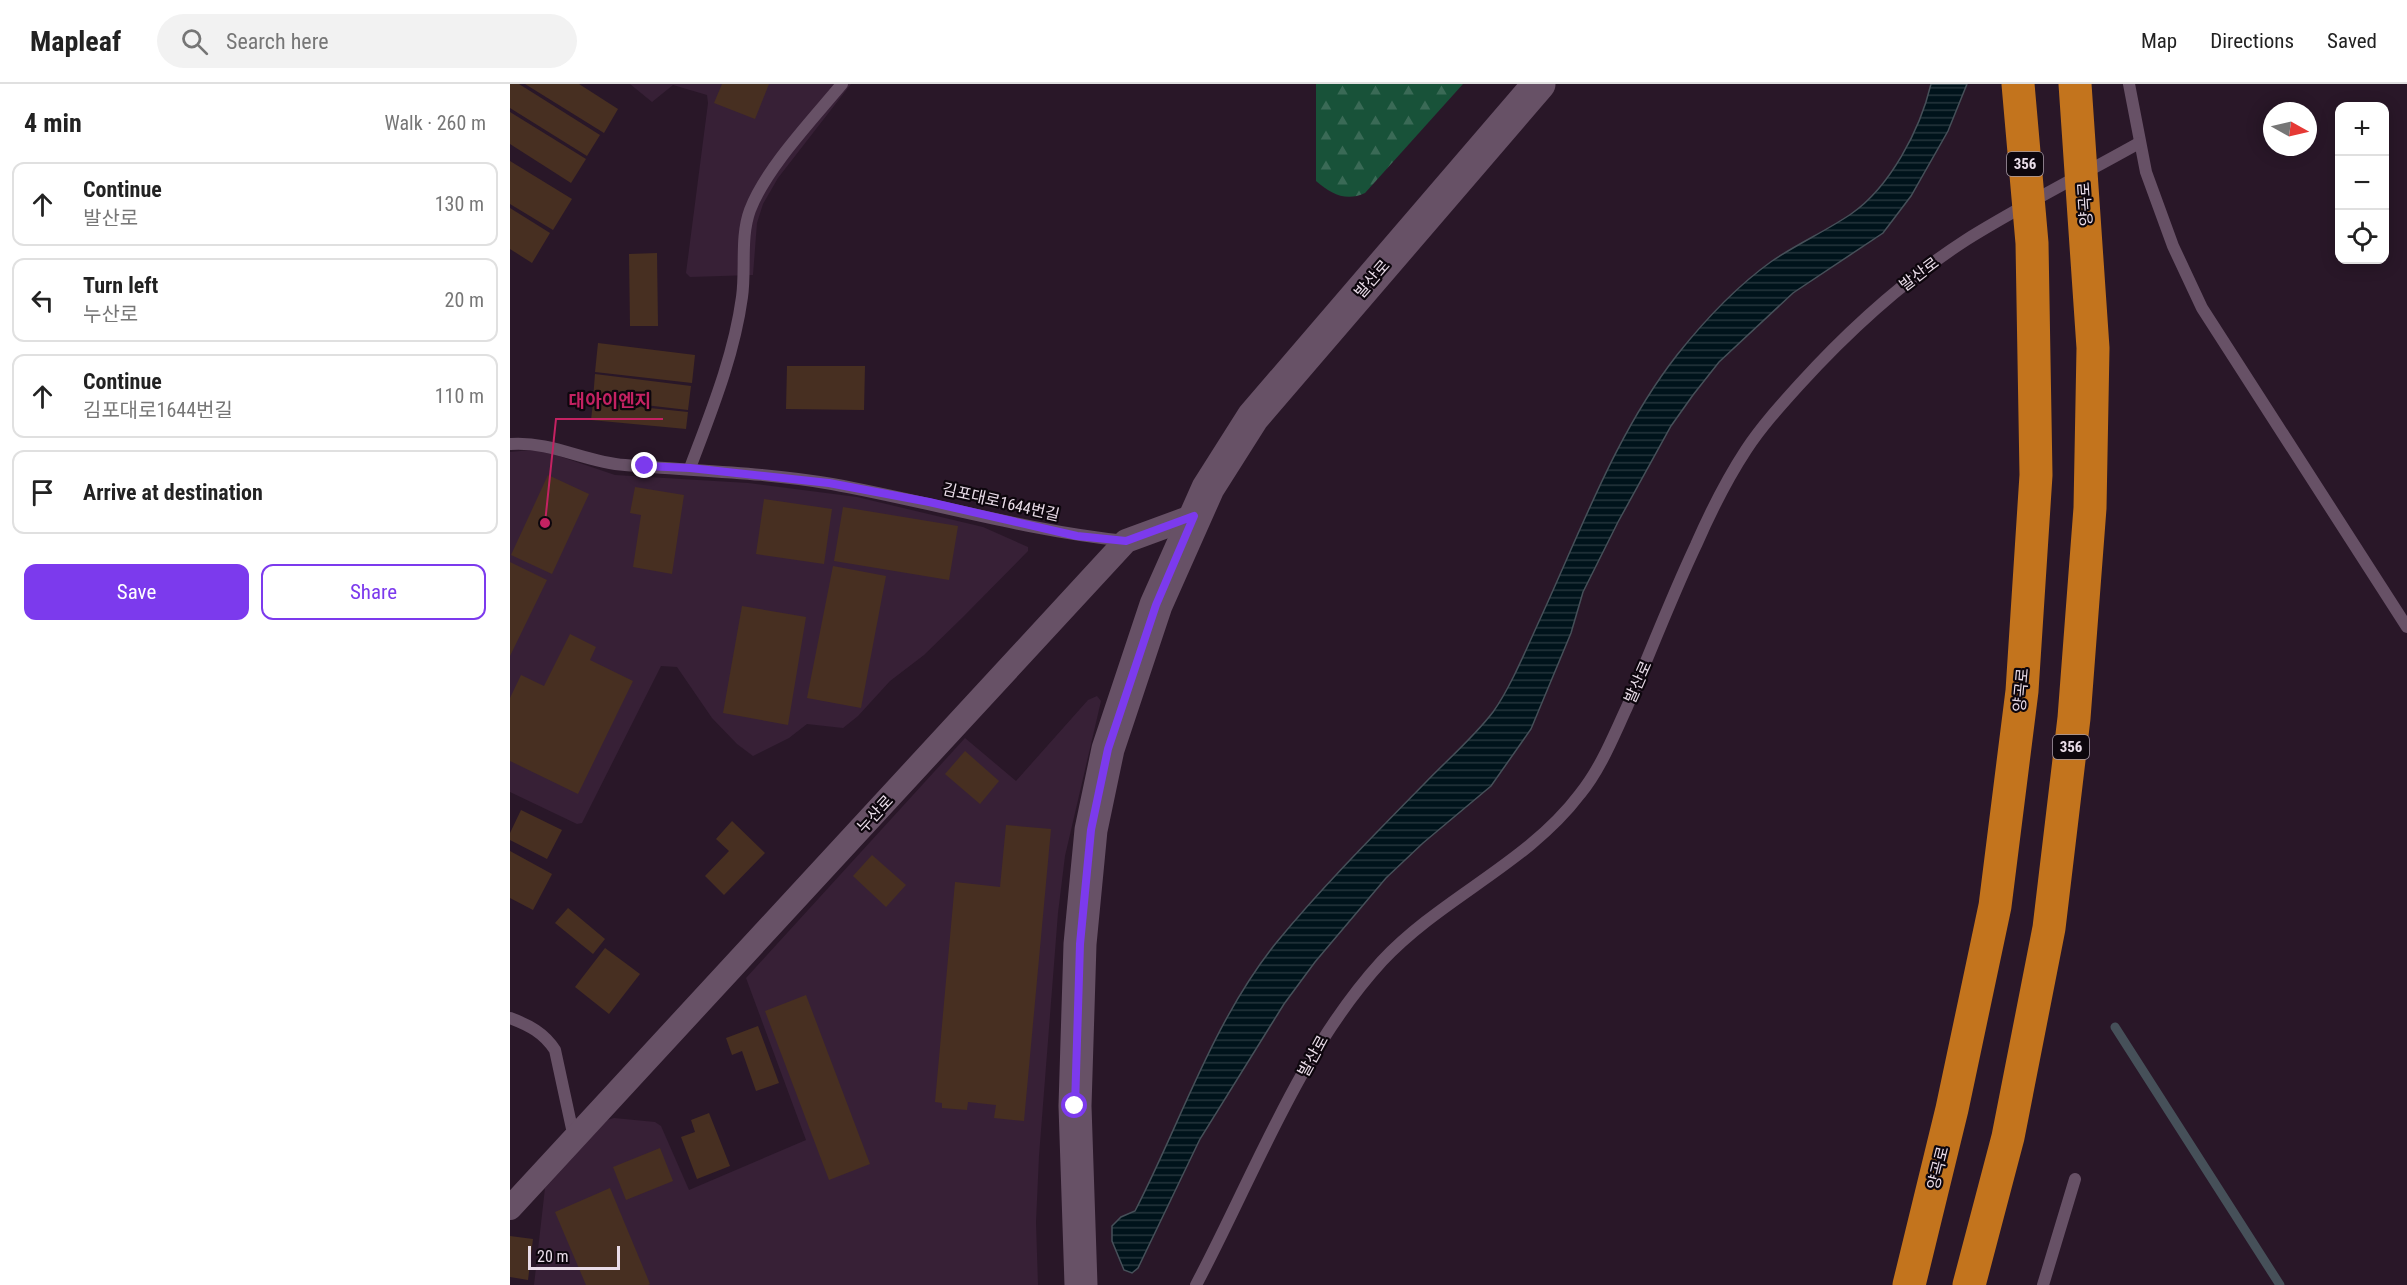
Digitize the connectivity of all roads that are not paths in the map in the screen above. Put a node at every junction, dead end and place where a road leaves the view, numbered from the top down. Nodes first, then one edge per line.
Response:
1 (842, 84) edge
2 (1539, 84) edge
3 (2018, 84) edge
4 (2075, 84) edge
5 (2129, 84) edge
6 (2139, 142) junction
7 (510, 444) edge
8 (690, 468) junction
9 (1194, 516) junction
10 (1126, 541) junction
11 (2407, 627) edge
12 (510, 1018) edge
13 (574, 1140) junction
14 (2075, 1179) dead end
15 (510, 1208) edge
16 (1082, 1285) edge
17 (1196, 1285) edge
18 (1909, 1285) edge
19 (1969, 1285) edge
20 (2043, 1285) edge

1 - 8 lane
2 - 9 street, 발산로
3 - 18 highway, 양곡로 / 356
4 - 19 highway, 양곡로 / 356
5 - 6 lane
6 - 11 lane
6 - 17 lane, 발산로
7 - 8 lane, 김포대로1644번길
8 - 10 lane, 김포대로1644번길
9 - 10 street, 누산로
9 - 16 street, 발산로
10 - 13 street, 누산로
12 - 13 lane
13 - 15 street, 누산로
14 - 20 lane

